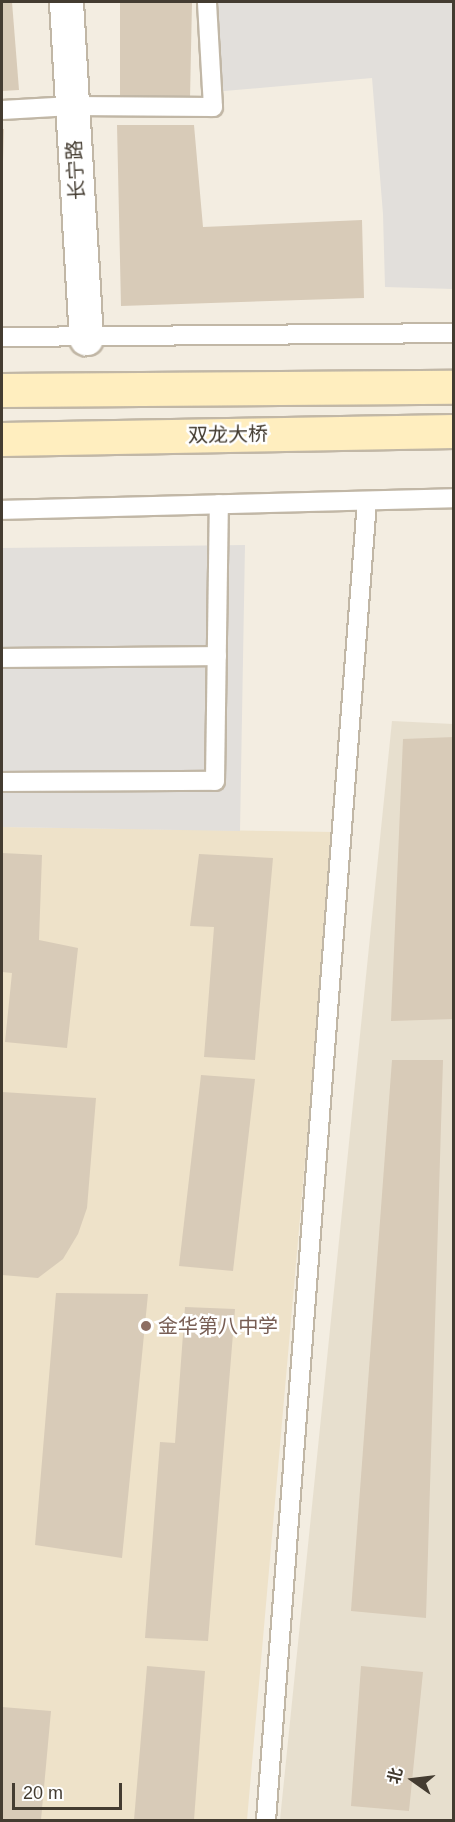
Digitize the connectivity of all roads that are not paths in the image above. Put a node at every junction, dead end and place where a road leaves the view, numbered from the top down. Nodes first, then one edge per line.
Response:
1 (66, 2) edge
2 (207, 2) edge
3 (72, 106) junction
4 (2, 110) edge
5 (453, 333) edge
6 (2, 337) edge
7 (86, 338) junction
8 (453, 387) edge
9 (2, 390) edge
10 (453, 431) edge
11 (2, 439) edge
12 (453, 498) edge
13 (367, 501) junction
14 (219, 504) junction
15 (2, 510) edge
16 (217, 656) junction
17 (2, 658) edge
18 (2, 782) edge
19 (266, 1821) edge

1 - 3 street, 长宁路
2 - 3 lane
3 - 4 lane
3 - 7 street, 长宁路
5 - 7 lane
6 - 7 lane
8 - 9 main road
10 - 11 main road, 双龙大桥
12 - 13 lane
13 - 14 lane
13 - 19 lane
14 - 15 lane
14 - 16 lane
16 - 17 lane
16 - 18 lane

